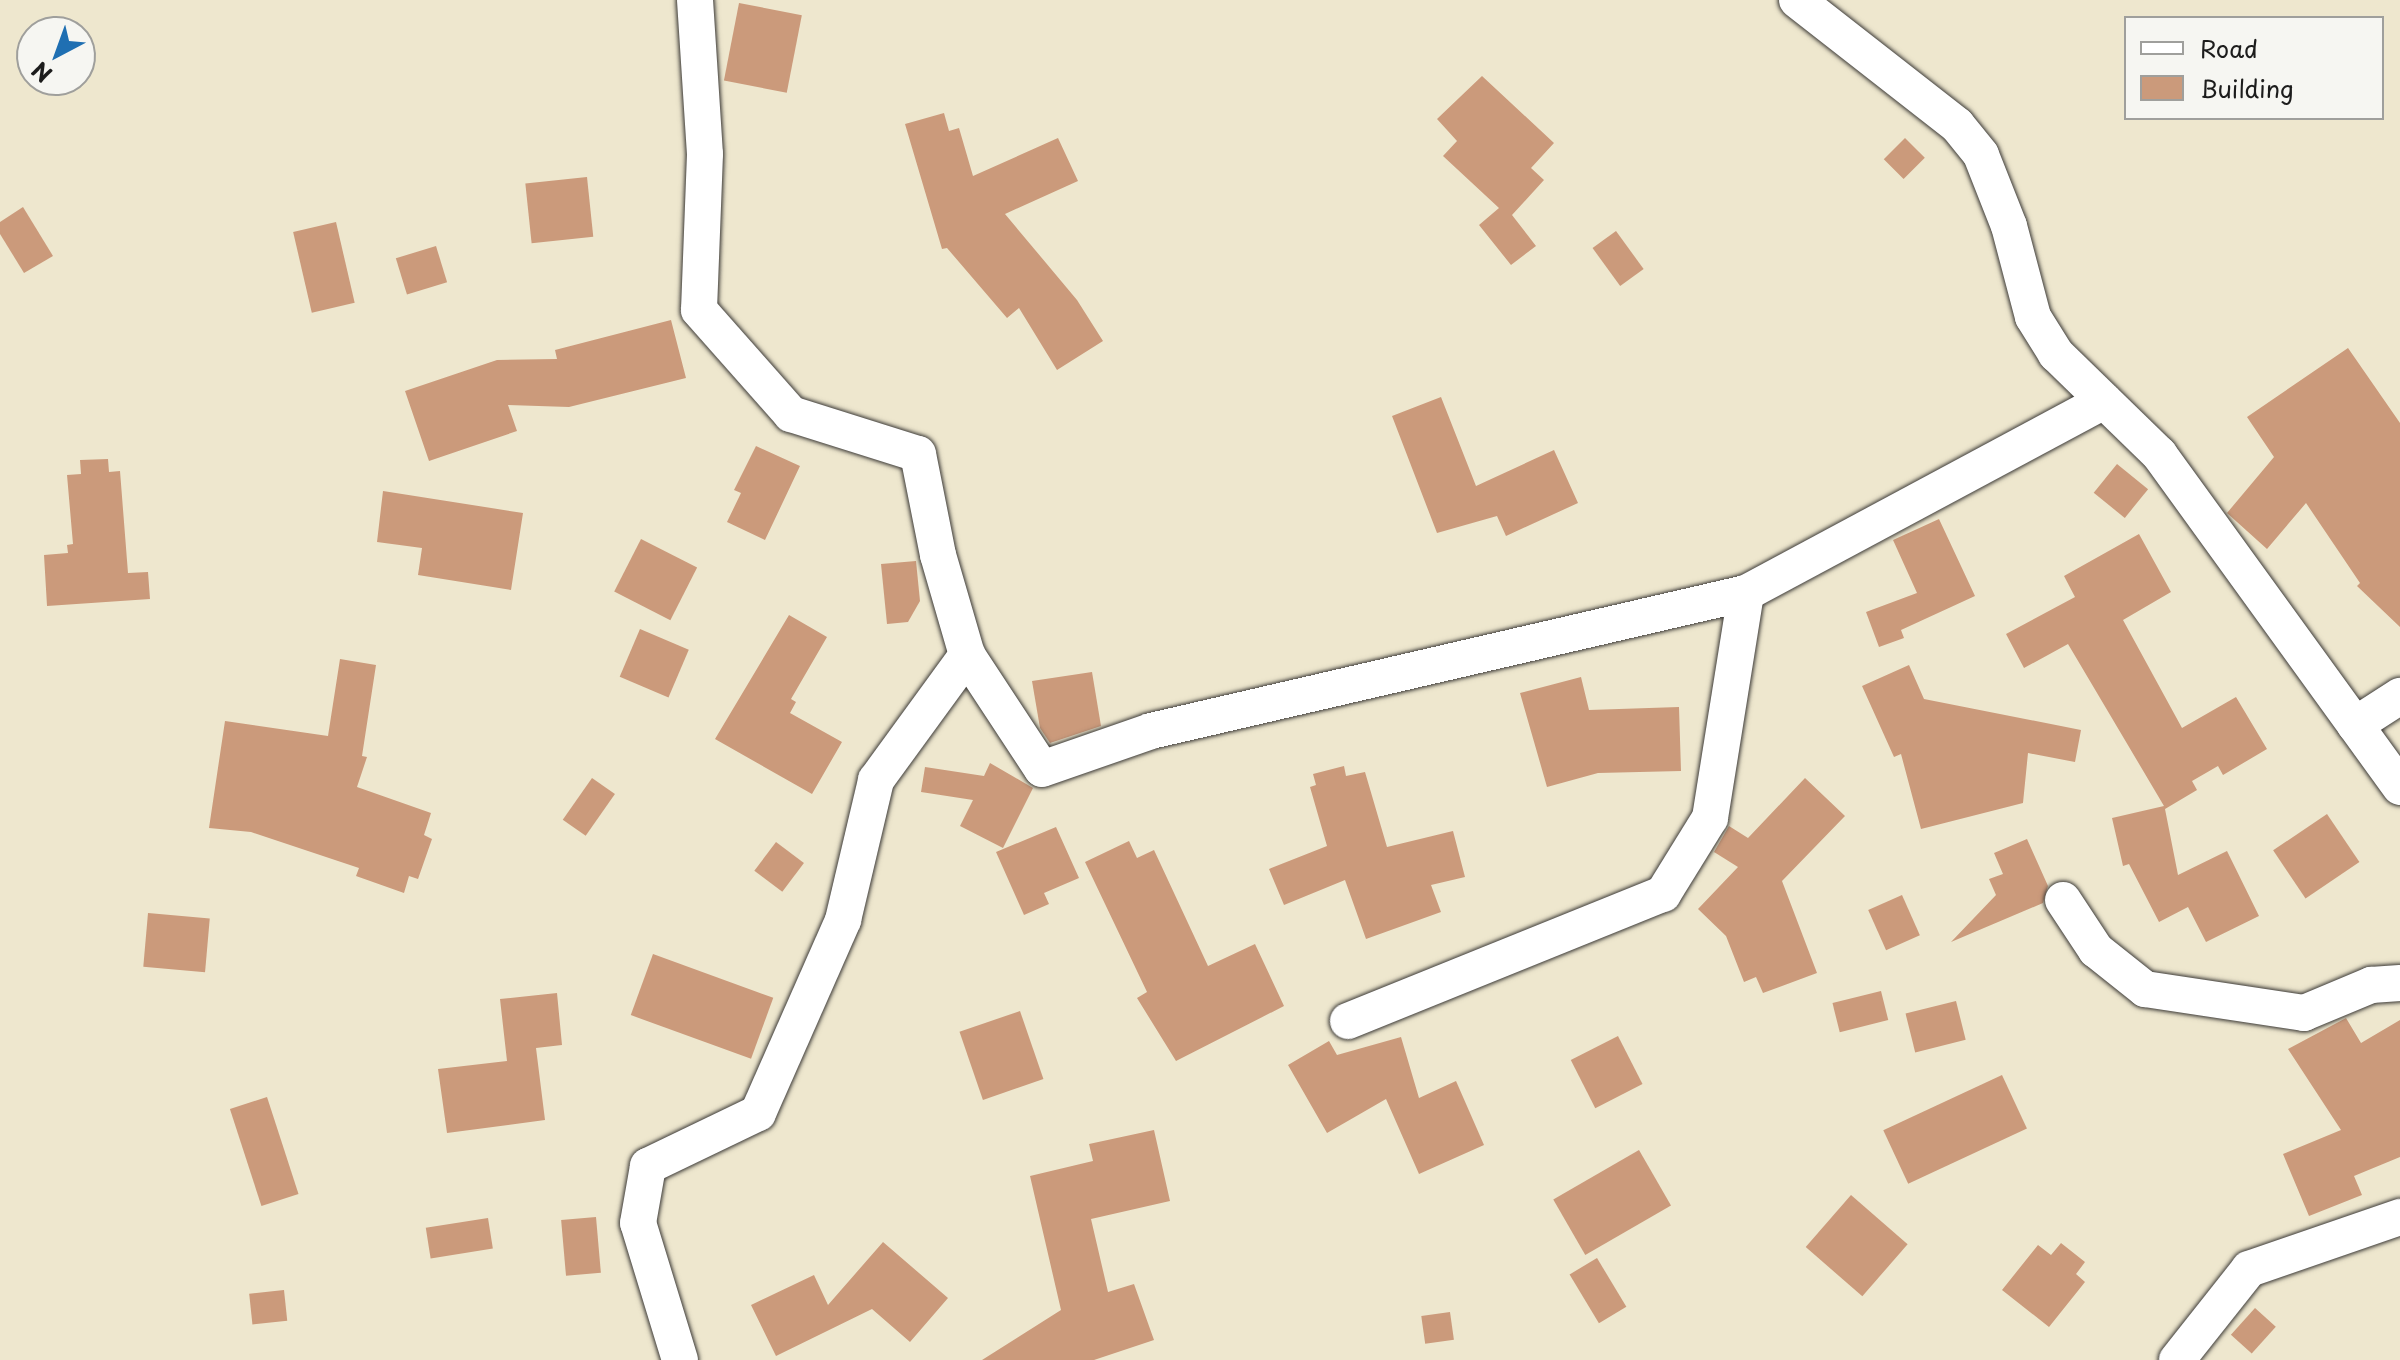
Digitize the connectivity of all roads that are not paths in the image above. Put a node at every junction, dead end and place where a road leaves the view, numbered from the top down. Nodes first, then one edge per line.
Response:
1 (695, 0) edge
2 (1797, 0) edge
3 (2104, 401) junction
4 (1746, 593) junction
5 (967, 655) junction
6 (2400, 696) edge
7 (2355, 725) junction
8 (2400, 787) edge
9 (2063, 900) dead end
10 (2400, 983) edge
11 (1348, 1021) dead end
12 (2400, 1217) edge
13 (680, 1360) edge
14 (2177, 1360) edge

1 - 5 street
2 - 3 street
3 - 4 street
3 - 7 street
4 - 5 street
4 - 11 street
5 - 13 street
6 - 7 street
7 - 8 street
9 - 10 street
12 - 14 street

